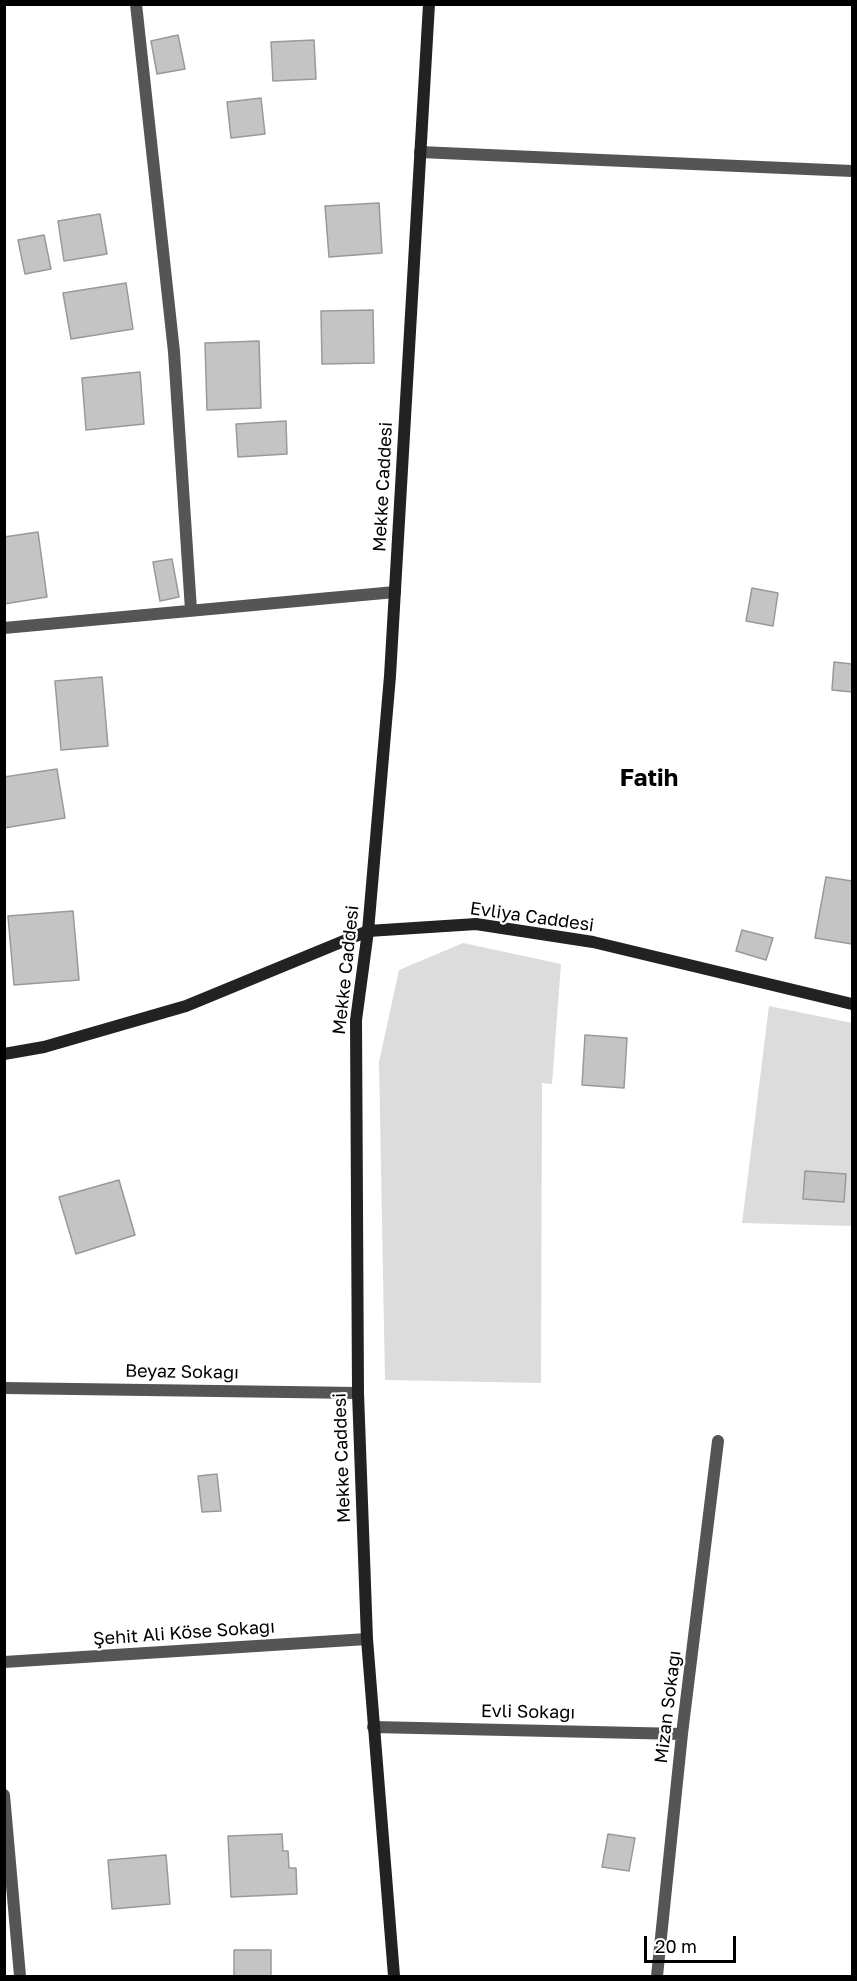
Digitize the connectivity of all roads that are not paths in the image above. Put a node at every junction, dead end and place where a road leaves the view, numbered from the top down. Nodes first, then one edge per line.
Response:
1 (136, 4) edge
2 (429, 4) edge
3 (420, 152) junction
4 (852, 171) edge
5 (395, 592) junction
6 (191, 610) junction
7 (4, 628) edge
8 (368, 931) junction
9 (852, 1004) edge
10 (4, 1054) edge
11 (4, 1388) edge
12 (358, 1393) junction
13 (718, 1441) dead end
14 (367, 1639) junction
15 (4, 1662) edge
16 (373, 1727) junction
17 (682, 1734) junction
18 (4, 1795) edge
19 (20, 1977) edge
20 (394, 1977) edge
21 (657, 1977) edge

1 - 6 street
2 - 3 street, Mekke Caddesi
3 - 4 street
3 - 5 street, Mekke Caddesi
5 - 6 street
5 - 8 street, Mekke Caddesi
6 - 7 street
8 - 9 street, Evliya Caddesi
8 - 10 street, Evliya Caddesi
8 - 12 street, Mekke Caddesi
11 - 12 street, Beyaz Sokağı
12 - 14 street, Mekke Caddesi
13 - 17 street, Mizan Sokağı
14 - 15 street, Şehit Ali Köse Sokağı
14 - 16 street, Mekke Caddesi
16 - 17 street, Evli Sokağı
16 - 20 street, Mekke Caddesi
17 - 21 street, Mizan Sokağı
18 - 19 street

